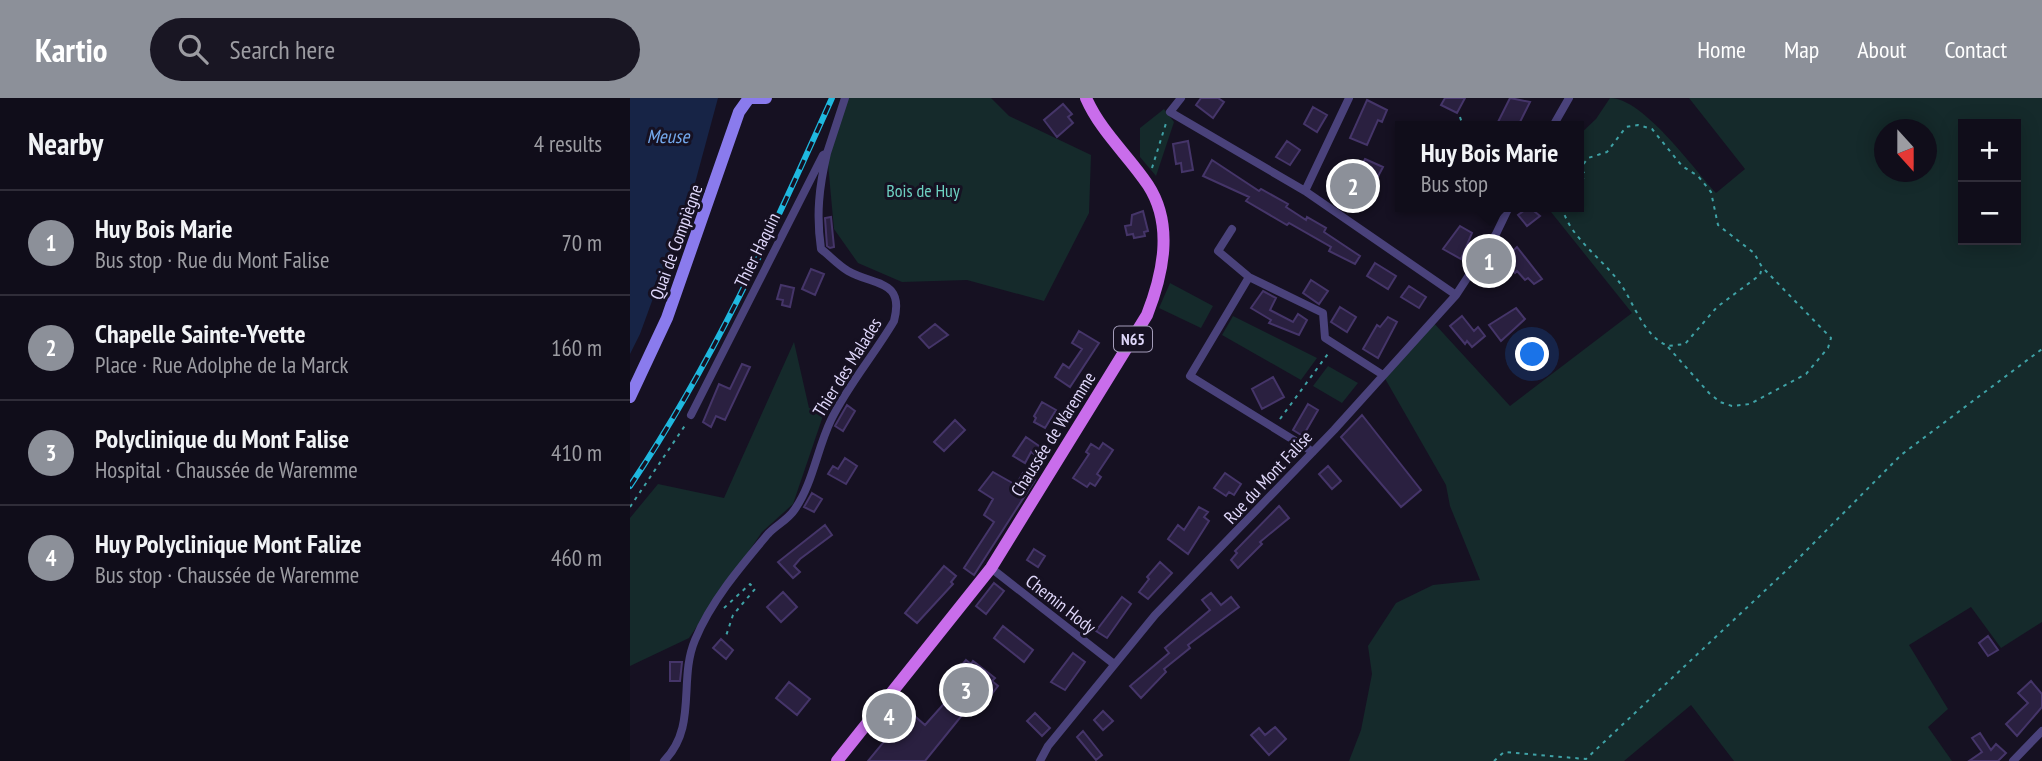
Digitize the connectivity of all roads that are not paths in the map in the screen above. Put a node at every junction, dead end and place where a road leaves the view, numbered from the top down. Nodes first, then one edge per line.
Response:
1 (749, 98) edge
2 (766, 98) edge
3 (845, 98) edge
4 (1086, 98) edge
5 (1181, 98) edge
6 (1349, 98) edge
7 (1569, 98) edge
8 (1556, 121) edge
9 (827, 153) junction
10 (1305, 191) junction
11 (1507, 212) edge
12 (1231, 229) dead end
13 (1250, 277) junction
14 (1456, 295) junction
15 (1383, 375) junction
16 (630, 397) edge
17 (691, 415) road end
18 (1313, 452) junction
19 (991, 568) junction
20 (1114, 664) junction
21 (2042, 731) edge
22 (664, 761) edge
23 (836, 761) edge
24 (1040, 761) edge
25 (2013, 761) edge

1 - 2 main road
1 - 16 main road, Quai de Compiègne
3 - 9 street, Thier Haquin
4 - 19 main road, Chaussée de Waremme / N65
5 - 10 street
6 - 10 street
7 - 8 street
9 - 17 street, Thier Haquin
9 - 22 street, Thier des Malades
10 - 14 street
11 - 14 street, Rue du Mont Falise
12 - 13 street
13 - 15 street
13 - 18 street
14 - 15 street, Rue du Mont Falise
15 - 18 street, Rue du Mont Falise
18 - 20 street, Rue du Mont Falise
19 - 20 street, Chemin Hody
19 - 23 main road, Chaussée de Waremme / N65
20 - 24 street, Rue du Mont Falise
21 - 25 street

